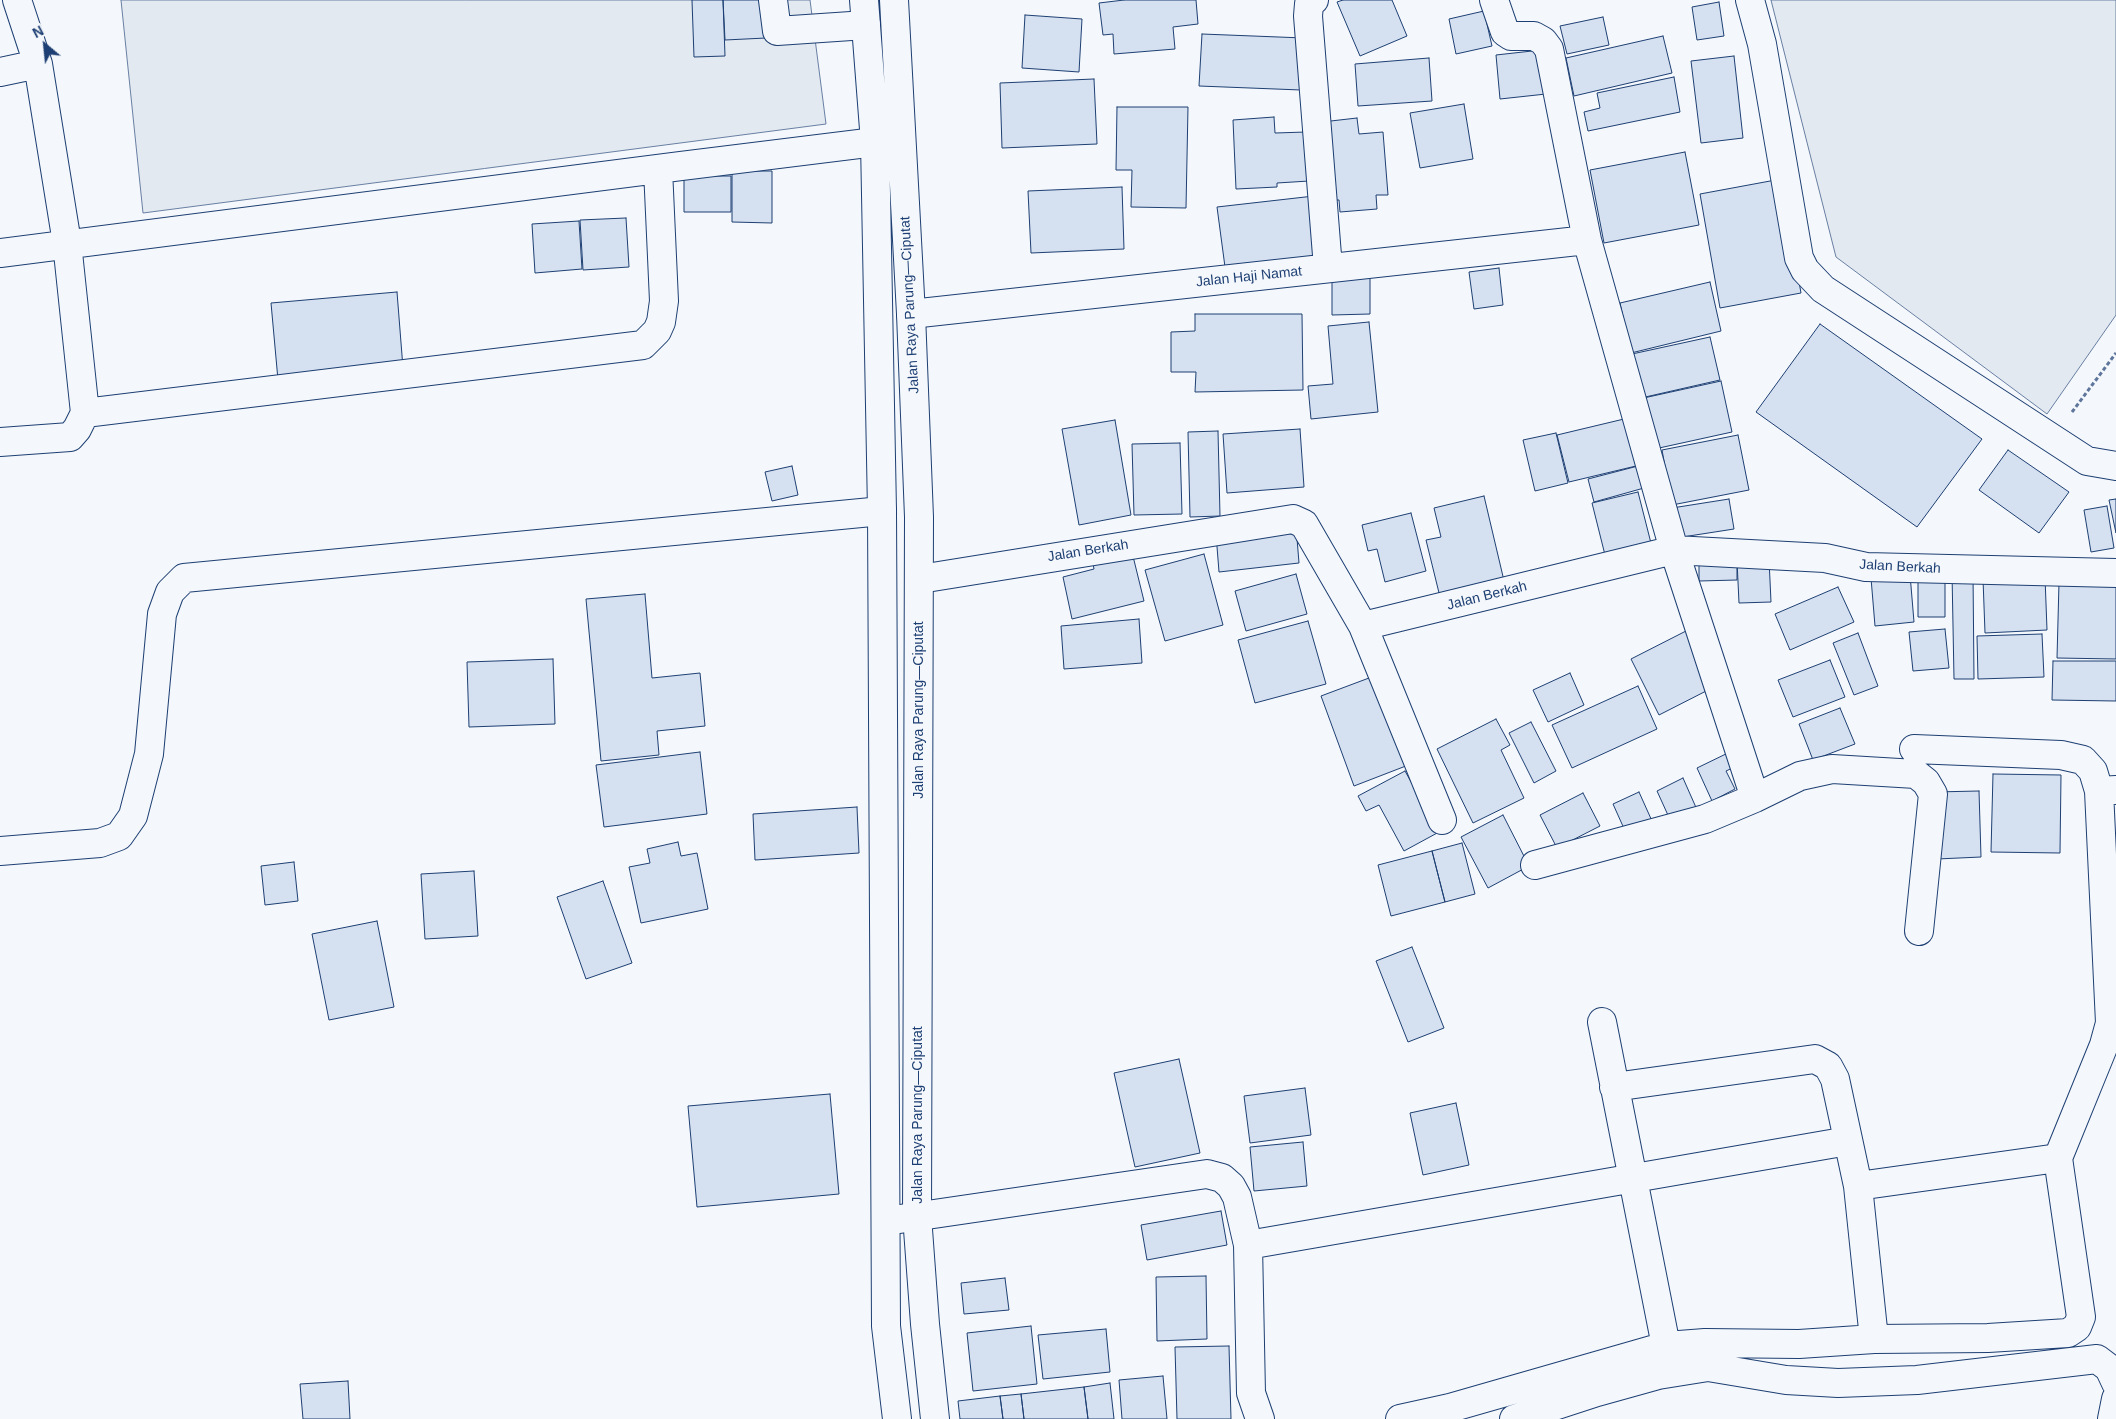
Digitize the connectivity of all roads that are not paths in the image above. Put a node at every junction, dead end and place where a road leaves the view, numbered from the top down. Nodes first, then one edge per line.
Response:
1 (17, 0) edge
2 (773, 0) edge
3 (894, 0) edge
4 (1314, 0) edge
5 (1494, 0) edge
6 (1750, 0) edge
7 (865, 13) edge
8 (38, 64) junction
9 (0, 72) edge
10 (902, 141) junction
11 (875, 142) junction
12 (658, 169) junction
13 (1587, 240) junction
14 (67, 243) junction
15 (0, 253) edge
16 (1328, 268) junction
17 (911, 314) junction
18 (85, 412) junction
19 (0, 442) edge
20 (2116, 466) edge
21 (882, 511) junction
22 (1674, 550) junction
23 (2116, 573) edge
24 (920, 579) junction
25 (882, 582) junction
26 (1363, 626) junction
27 (1914, 749) dead end
28 (2108, 791) edge
29 (1756, 798) junction
30 (1442, 820) dead end
31 (0, 851) edge
32 (1535, 865) dead end
33 (1919, 932) dead end
34 (1602, 1022) dead end
35 (2110, 1045) edge
36 (1614, 1087) junction
37 (1848, 1141) junction
38 (2058, 1158) junction
39 (1633, 1178) junction
40 (1858, 1186) junction
41 (917, 1216) junction
42 (886, 1221) junction
43 (1248, 1245) junction
44 (1874, 1339) junction
45 (1666, 1346) junction
46 (2115, 1383) edge
47 (897, 1419) edge
48 (935, 1419) edge
49 (1260, 1419) edge
50 (1400, 1419) edge
51 (1514, 1419) edge
52 (2112, 1419) edge

1 - 8 main road
2 - 7 main road
3 - 10 main road, Jalan Raya Parung—Ciputat
4 - 16 main road
5 - 13 main road
6 - 20 main road
7 - 11 main road
8 - 9 main road
8 - 14 main road
10 - 11 main road
10 - 17 main road, Jalan Raya Parung—Ciputat
11 - 12 main road
11 - 21 main road
12 - 14 main road
12 - 18 main road
13 - 16 main road, Jalan Haji Namat
13 - 22 main road
14 - 15 main road
14 - 18 main road
16 - 17 main road, Jalan Haji Namat
17 - 24 main road, Jalan Raya Parung—Ciputat
18 - 19 main road
21 - 25 main road
21 - 31 main road
22 - 23 main road, Jalan Berkah
22 - 26 main road, Jalan Berkah
22 - 29 main road
24 - 25 main road, Jalan Berkah
24 - 26 main road, Jalan Berkah
24 - 41 main road, Jalan Raya Parung—Ciputat
25 - 42 main road
26 - 30 main road
27 - 28 main road
28 - 35 main road
29 - 32 main road
29 - 33 main road
34 - 36 main road
35 - 38 main road
36 - 37 main road
36 - 39 main road
37 - 39 main road
37 - 40 main road
38 - 40 main road
38 - 44 main road
39 - 43 main road
39 - 45 main road
40 - 44 main road
41 - 42 main road
41 - 43 main road
41 - 48 main road, Jalan Raya Parung—Ciputat
42 - 47 main road
43 - 49 main road
44 - 45 main road
45 - 50 main road
46 - 51 main road
46 - 52 main road

